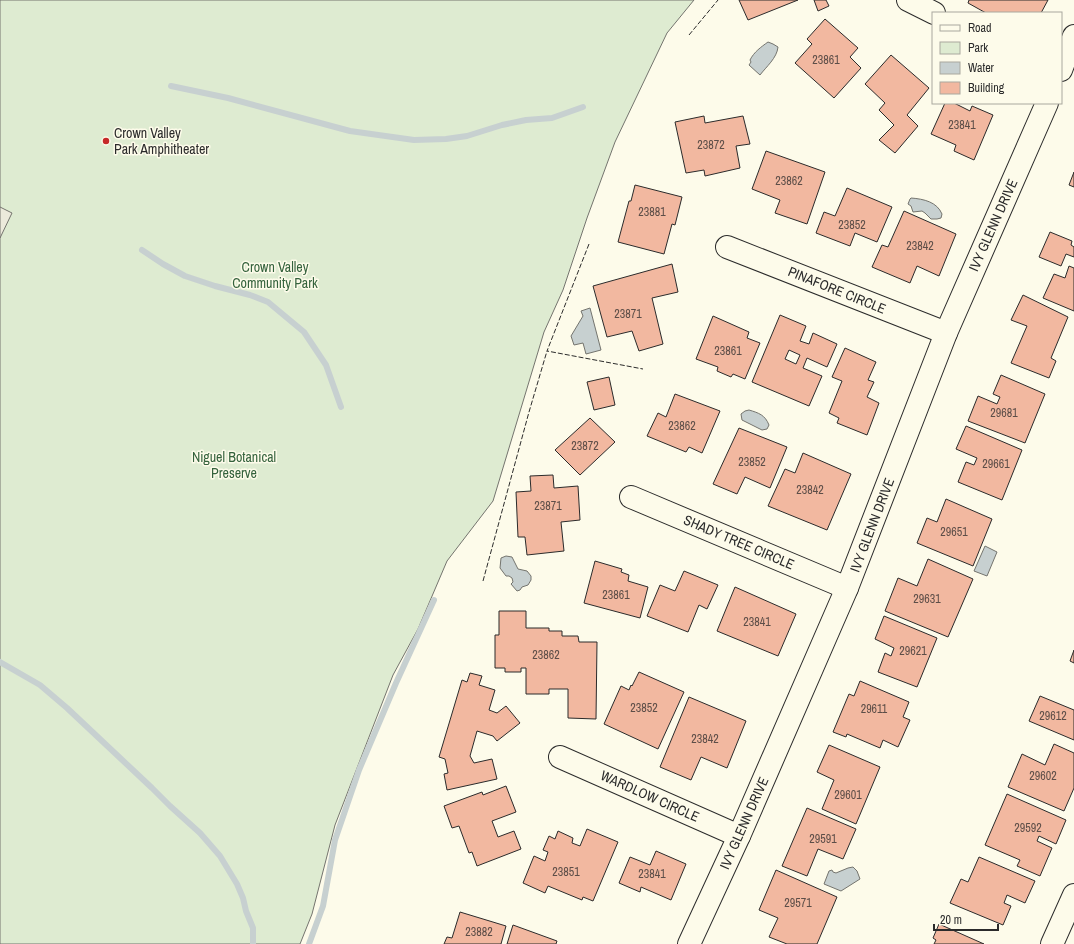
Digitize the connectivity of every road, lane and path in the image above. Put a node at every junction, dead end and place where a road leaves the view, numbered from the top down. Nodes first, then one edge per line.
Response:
1 (908, 0) edge
2 (932, 12) edge
3 (1074, 36) edge
4 (1062, 67) edge
5 (1047, 104) edge
6 (727, 247) dead end
7 (946, 333) junction
8 (631, 497) dead end
9 (847, 588) junction
10 (560, 757) dead end
11 (739, 836) junction
12 (1074, 895) edge
13 (689, 944) edge
14 (1052, 944) edge

1 - 2 street
3 - 4 street
5 - 7 street, IVY GLENN DRIVE
6 - 7 street, PINAFORE CIRCLE
7 - 9 street, IVY GLENN DRIVE
8 - 9 street, SHADY TREE CIRCLE
9 - 11 street, IVY GLENN DRIVE
10 - 11 street, WARDLOW CIRCLE
11 - 13 street, IVY GLENN DRIVE
12 - 14 street

